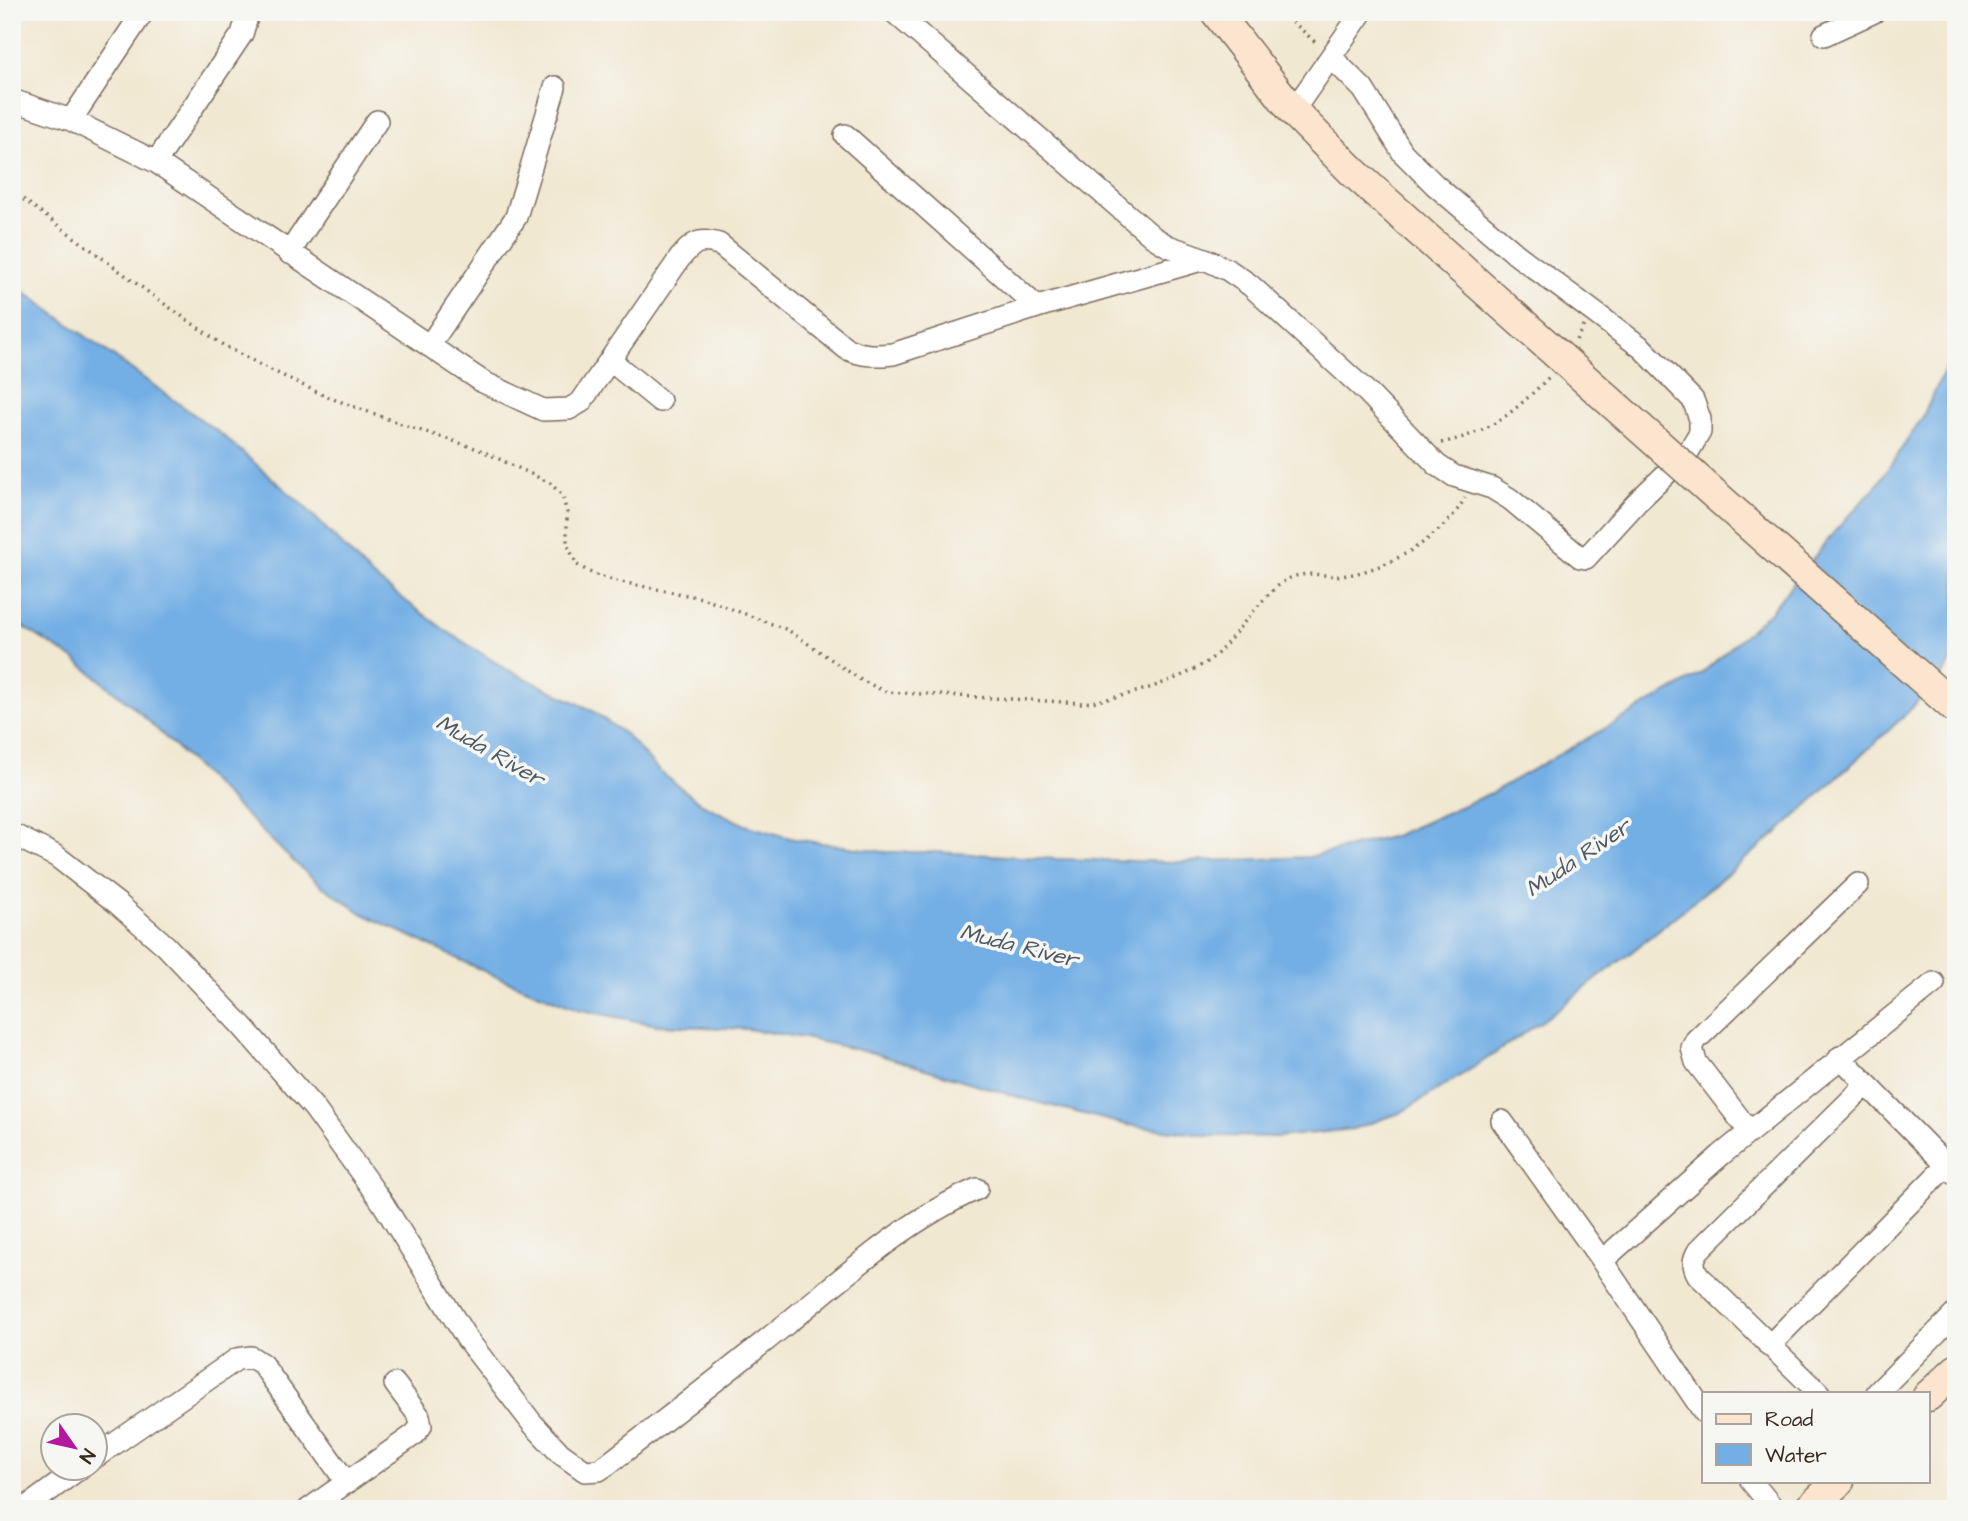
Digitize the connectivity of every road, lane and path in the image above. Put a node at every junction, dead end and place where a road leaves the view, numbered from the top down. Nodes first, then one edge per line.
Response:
1 (143, 12) edge
2 (244, 12) edge
3 (894, 12) edge
4 (1216, 12) edge
5 (1282, 12) edge
6 (1362, 12) edge
7 (1874, 12) edge
8 (1824, 35) dead end
9 (1331, 57) junction
10 (555, 87) dead end
11 (12, 100) edge
12 (1293, 111) junction
13 (71, 120) junction
14 (377, 121) dead end
15 (845, 135) dead end
16 (156, 162) junction
17 (12, 191) edge
18 (289, 253) junction
19 (1205, 259) junction
20 (1037, 307) junction
21 (1593, 312) junction
22 (429, 346) junction
23 (1571, 348) dead end
24 (611, 361) junction
25 (1554, 372) dead end
26 (660, 401) dead end
27 (1416, 446) junction
28 (1470, 480) junction
29 (1956, 709) edge
30 (12, 834) edge
31 (1858, 884) dead end
32 (1934, 984) dead end
33 (1840, 1057) junction
34 (1866, 1085) junction
35 (1502, 1121) dead end
36 (1749, 1131) junction
37 (1951, 1170) edge
38 (977, 1189) dead end
39 (1602, 1261) junction
40 (1956, 1313) edge
41 (1769, 1346) junction
42 (1956, 1370) edge
43 (395, 1384) dead end
44 (1818, 1392) edge
45 (1878, 1392) edge
46 (1930, 1394) edge
47 (1702, 1409) edge
48 (108, 1448) edge
49 (68, 1482) edge
50 (1752, 1482) edge
51 (1838, 1482) edge
52 (347, 1483) junction
53 (51, 1501) edge
54 (24, 1509) edge
55 (309, 1509) edge
56 (1774, 1509) edge
57 (1809, 1509) edge

1 - 13 street
2 - 16 street
3 - 19 street
4 - 12 main road
5 - 9 path
6 - 9 street
7 - 8 street
9 - 12 street
9 - 21 street
10 - 22 street
11 - 13 street
12 - 29 main road, bridge
13 - 16 street
14 - 18 street
15 - 20 street
16 - 18 street
17 - 28 path
18 - 22 street
19 - 20 street
19 - 27 street
20 - 24 street
21 - 23 path
21 - 28 street
22 - 24 street
24 - 26 street
25 - 27 path
27 - 28 street
30 - 38 street
31 - 36 street
32 - 33 street
33 - 34 street
33 - 36 street
34 - 37 street
34 - 41 street
35 - 39 street
36 - 39 street
37 - 41 street
39 - 47 street
40 - 45 street
41 - 44 street
42 - 46 main road
43 - 52 street
48 - 52 street
49 - 53 street
50 - 56 street
51 - 57 main road
52 - 55 street
53 - 54 street

